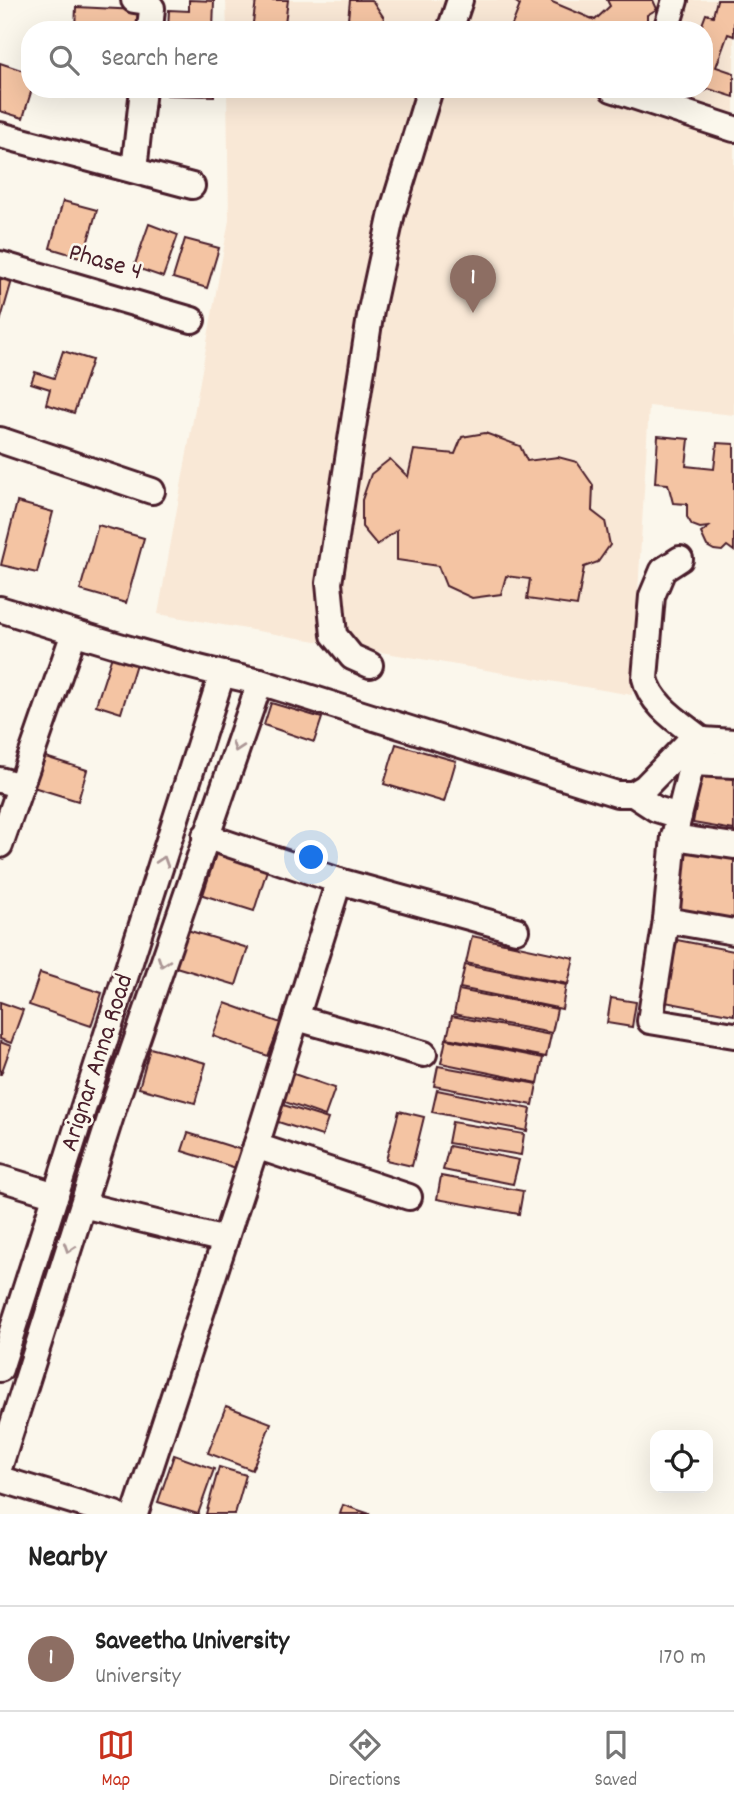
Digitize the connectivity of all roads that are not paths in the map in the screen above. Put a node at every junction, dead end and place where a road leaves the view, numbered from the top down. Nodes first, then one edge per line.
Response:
1 (134, 0) edge
2 (460, 0) edge
3 (675, 0) edge
4 (151, 21) edge
5 (453, 21) edge
6 (669, 21) edge
7 (142, 98) edge
8 (427, 98) edge
9 (654, 98) edge
10 (734, 129) edge
11 (0, 135) edge
12 (134, 170) junction
13 (192, 186) dead end
14 (0, 264) edge
15 (192, 320) dead end
16 (0, 440) edge
17 (152, 491) dead end
18 (680, 559) dead end
19 (0, 609) edge
20 (74, 633) junction
21 (370, 665) dead end
22 (222, 674) junction
23 (260, 682) junction
24 (702, 740) junction
25 (734, 742) edge
26 (734, 765) edge
27 (10, 783) edge
28 (633, 794) junction
29 (677, 826) junction
30 (205, 836) junction
31 (0, 845) edge
32 (734, 846) edge
33 (339, 881) junction
34 (666, 920) junction
35 (516, 930) dead end
36 (734, 932) edge
37 (297, 1018) junction
38 (734, 1035) edge
39 (424, 1054) dead end
40 (256, 1146) junction
41 (0, 1178) edge
42 (56, 1195) junction
43 (409, 1197) dead end
44 (83, 1205) junction
45 (225, 1240) junction
46 (0, 1369) edge
47 (0, 1465) edge
48 (0, 1479) edge
49 (114, 1514) edge
50 (135, 1514) edge

1 - 4 street
2 - 5 street
3 - 6 street
7 - 12 street
8 - 21 street
9 - 10 street
11 - 12 street
12 - 13 street
14 - 15 street, Phase 4
16 - 17 street
18 - 24 street
19 - 20 street
20 - 22 street
20 - 27 street
22 - 23 street
42 -> 22 street, Arignar Anna Road
23 - 28 street
23 -> 30 street, Arignar Anna Road
24 - 25 street
24 - 28 street
26 - 29 street
27 - 31 street
28 - 29 street
29 - 32 street
29 - 34 street
30 - 33 street
30 -> 44 street, Arignar Anna Road
33 - 35 street
33 - 37 street
34 - 36 street
34 - 38 street
37 - 39 street
37 - 40 street
40 - 43 street
40 - 45 street
41 - 42 street
42 - 46 street, Arignar Anna Road
44 - 45 street
44 -> 47 street, Arignar Anna Road
45 - 50 street
48 - 49 street

